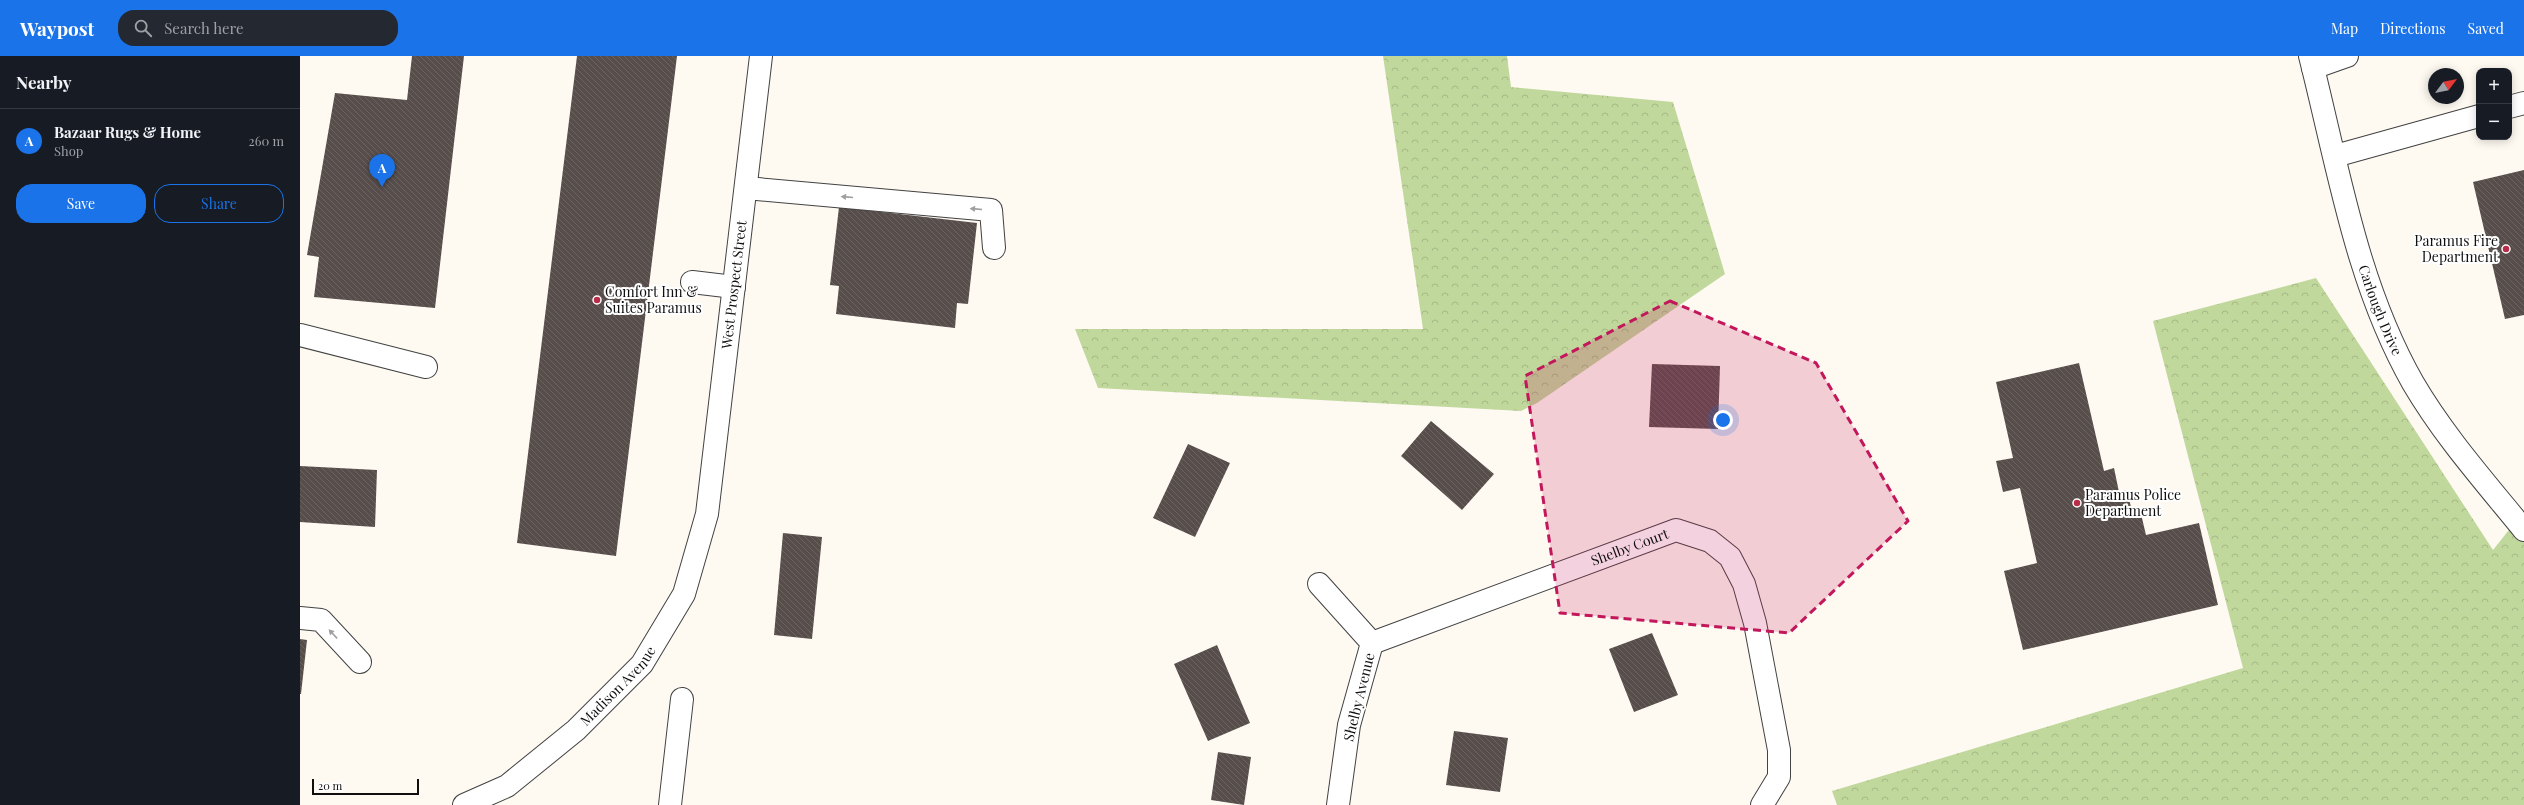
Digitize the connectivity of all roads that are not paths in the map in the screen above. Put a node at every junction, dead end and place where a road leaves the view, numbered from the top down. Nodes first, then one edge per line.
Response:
1 (761, 56) edge
2 (2347, 56) edge
3 (2312, 62) edge
4 (2524, 103) edge
5 (2512, 106) edge
6 (2476, 117) edge
7 (2335, 156) junction
8 (746, 188) junction
9 (994, 248) dead end
10 (692, 282) dead end
11 (734, 287) junction
12 (300, 335) edge
13 (426, 367) dead end
14 (707, 514) joint
15 (2524, 530) edge
16 (1319, 584) dead end
17 (300, 618) edge
18 (1372, 643) junction
19 (360, 662) dead end
20 (682, 699) dead end
21 (464, 805) edge
22 (670, 805) edge
23 (1338, 805) edge
24 (1762, 805) edge

1 - 8 street, West Prospect Street
2 - 3 street
3 - 7 street, Carlough Drive
4 - 5 street
6 - 7 street
7 - 15 street, Carlough Drive
9 -> 8 street
8 - 11 street, West Prospect Street
10 - 11 street
11 - 14 street, West Prospect Street
12 - 13 street
14 - 21 street, Madison Avenue
16 - 18 street, Shelby Avenue
19 -> 17 street
18 - 23 street, Shelby Avenue
18 - 24 street, Shelby Court
20 - 22 street

